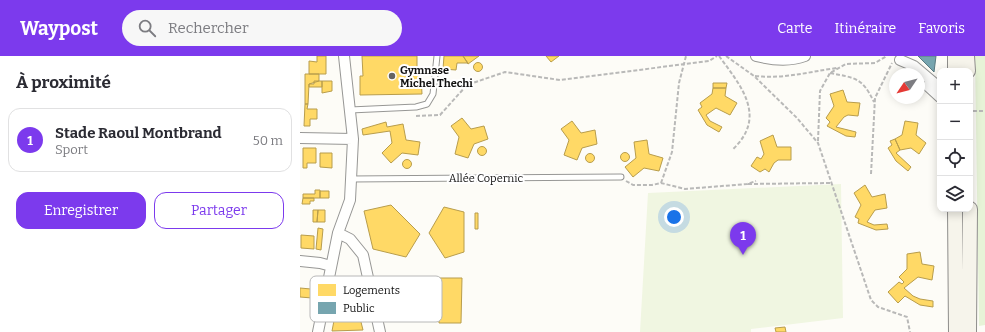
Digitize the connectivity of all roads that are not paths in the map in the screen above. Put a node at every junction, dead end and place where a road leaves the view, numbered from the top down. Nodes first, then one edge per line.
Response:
1 (344, 56) edge
2 (437, 56) edge
3 (756, 56) edge
4 (805, 56) edge
5 (955, 56) edge
6 (967, 56) edge
7 (896, 60) edge
8 (907, 68) edge
9 (955, 68) edge
10 (968, 68) edge
11 (925, 83) edge
12 (937, 85) edge
13 (937, 94) edge
14 (350, 110) junction
15 (300, 138) edge
16 (353, 139) junction
17 (621, 177) road end
18 (351, 179) junction
19 (955, 212) edge
20 (965, 212) edge
21 (970, 212) edge
22 (338, 233) junction
23 (300, 262) edge
24 (331, 266) junction
25 (968, 274) junction
26 (329, 276) edge
27 (368, 276) edge
28 (320, 322) edge
29 (378, 322) edge
30 (318, 332) edge
31 (380, 332) edge
32 (956, 332) edge
33 (969, 332) edge

1 - 14 street
2 - 14 lane
3 - 4 street
5 - 9 main road
6 - 10 main road
7 - 8 street
7 - 12 street
11 - 13 street
14 - 16 street
15 - 16 street
16 - 18 street
17 - 18 lane, Allée Copernic
18 - 22 street
19 - 32 main road
20 - 25 street
21 - 25 main road
22 - 24 street
22 - 27 street
23 - 24 street
24 - 26 street
25 - 33 main road
28 - 30 street
29 - 31 street

